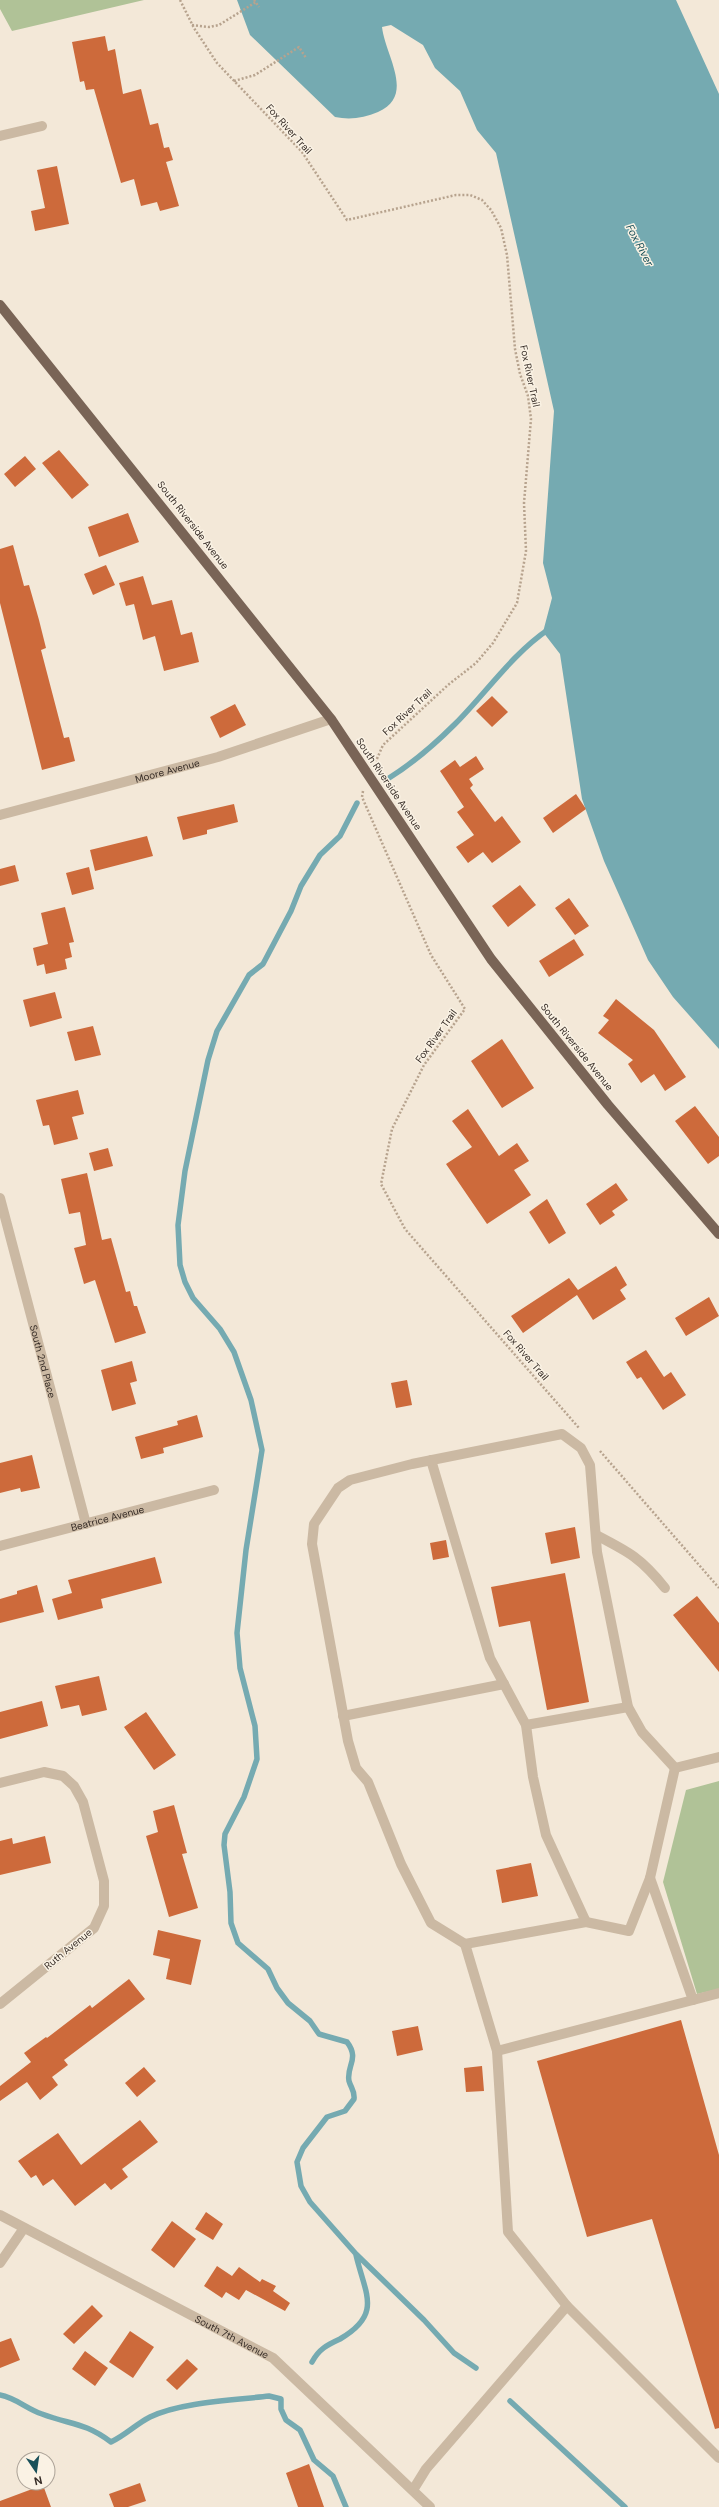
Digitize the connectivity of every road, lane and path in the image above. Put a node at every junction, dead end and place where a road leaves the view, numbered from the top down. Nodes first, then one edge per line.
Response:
1 (180, 0) edge
2 (255, 1) edge
3 (259, 7) dead end
4 (192, 25) junction
5 (306, 58) dead end
6 (234, 81) junction
7 (42, 126) dead end
8 (0, 136) edge
9 (0, 305) edge
10 (331, 719) junction
11 (369, 775) junction
12 (0, 814) edge
13 (0, 1198) edge
14 (719, 1234) edge
15 (583, 1432) dead end
16 (599, 1450) dead end
17 (431, 1460) junction
18 (214, 1490) dead end
19 (86, 1524) junction
20 (596, 1534) junction
21 (0, 1546) edge
22 (665, 1588) dead end
23 (719, 1588) edge
24 (504, 1684) junction
25 (628, 1707) junction
26 (343, 1716) junction
27 (526, 1725) junction
28 (719, 1757) edge
29 (675, 1768) junction
30 (0, 1782) edge
31 (650, 1878) junction
32 (586, 1922) junction
33 (465, 1944) junction
34 (719, 1993) edge
35 (693, 2000) junction
36 (0, 2004) edge
37 (497, 2051) junction
38 (0, 2215) edge
39 (24, 2228) junction
40 (0, 2263) edge
41 (566, 2306) junction
42 (719, 2458) edge
43 (413, 2490) junction
44 (430, 2507) edge

1 - 4 path, Fox River Trail
2 - 3 path
2 - 4 path
4 - 6 path, Fox River Trail
5 - 6 path
6 - 11 path, Fox River Trail
7 - 8 street
9 - 10 main road, South Riverside Avenue
10 - 11 main road, South Riverside Avenue
10 - 12 street, Moore Avenue
11 - 14 main road, South Riverside Avenue
11 - 15 path, Fox River Trail
13 - 19 street, South 2nd Place
16 - 23 path
17 - 20 street
17 - 24 street
17 - 26 street
18 - 19 street, Beatrice Avenue
19 - 21 street, Beatrice Avenue
20 - 22 street
20 - 25 street
24 - 26 street
24 - 27 street
25 - 27 street
25 - 29 street
26 - 33 street
27 - 32 street
28 - 29 street
29 - 31 street
30 - 36 street, Ruth Avenue
31 - 32 street
31 - 35 street
32 - 33 street
33 - 37 street
34 - 35 street
35 - 37 street
37 - 41 street
38 - 39 street, South 7th Avenue
39 - 40 street
39 - 43 street, South 7th Avenue
41 - 42 street
41 - 43 street
43 - 44 street, South 7th Avenue

